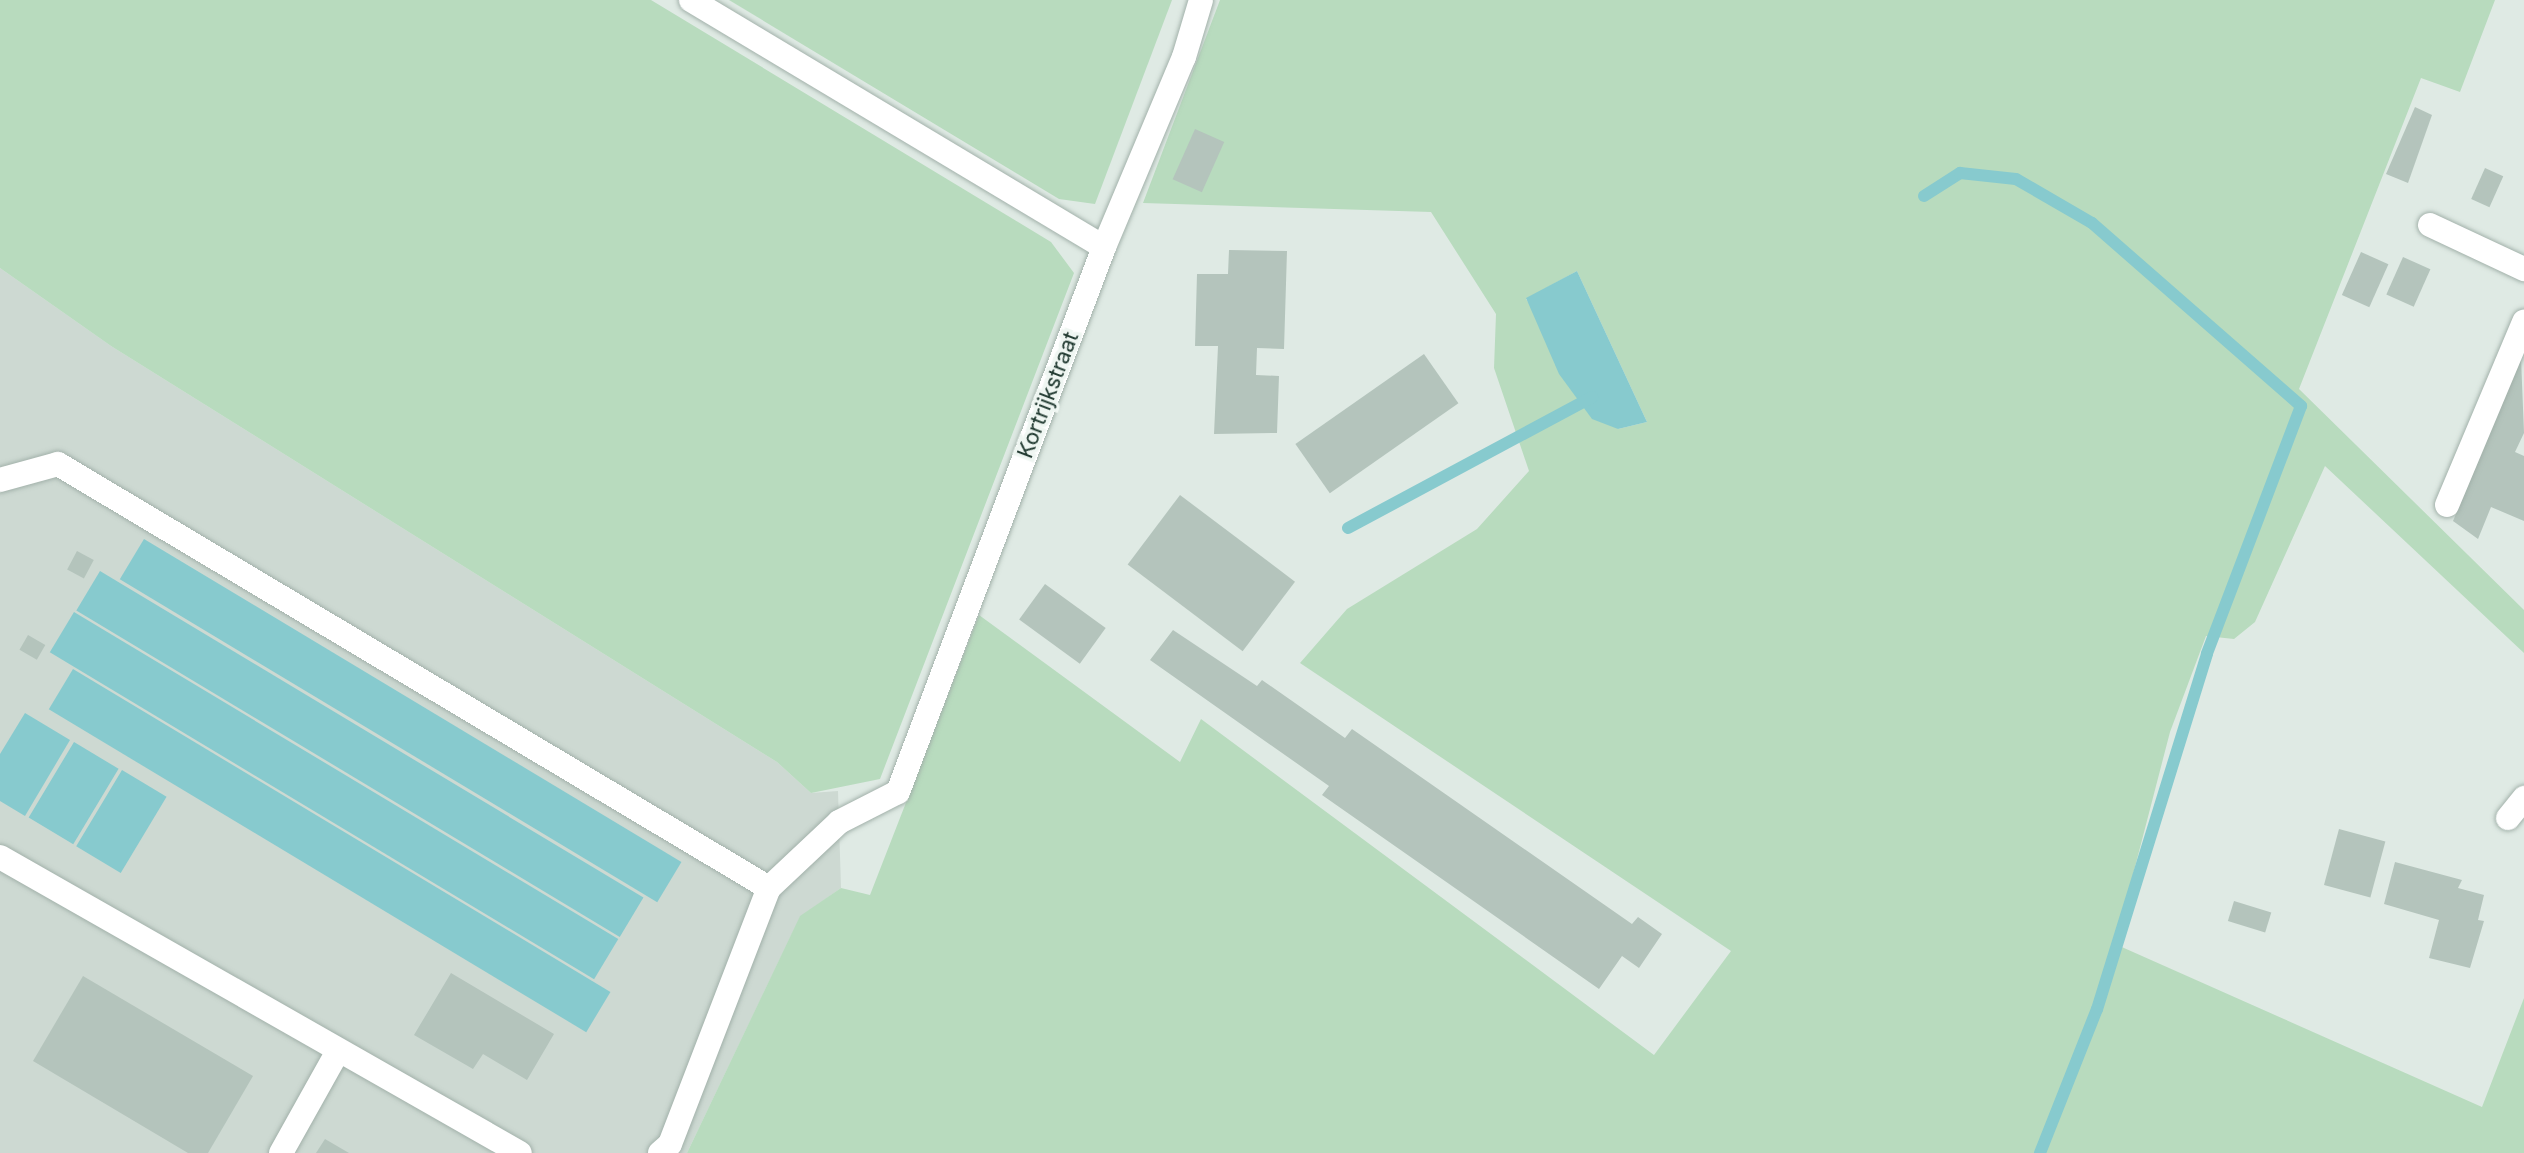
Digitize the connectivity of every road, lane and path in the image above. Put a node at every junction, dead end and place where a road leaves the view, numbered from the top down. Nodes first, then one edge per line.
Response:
1 (691, 0) edge
2 (1201, 0) edge
3 (2430, 225) dead end
4 (1104, 247) junction
5 (2524, 269) edge
6 (2524, 322) edge
7 (0, 480) edge
8 (2447, 505) dead end
9 (2524, 798) edge
10 (2508, 818) dead end
11 (0, 857) edge
12 (769, 888) junction
13 (338, 1051) junction
14 (281, 1153) edge
15 (520, 1153) edge
16 (660, 1153) edge

1 - 4 street
2 - 4 street, Kortrijkstraat
3 - 5 street
4 - 12 street, Kortrijkstraat
6 - 8 street
7 - 12 street
9 - 10 street
11 - 13 street
12 - 16 street
13 - 14 street
13 - 15 street

